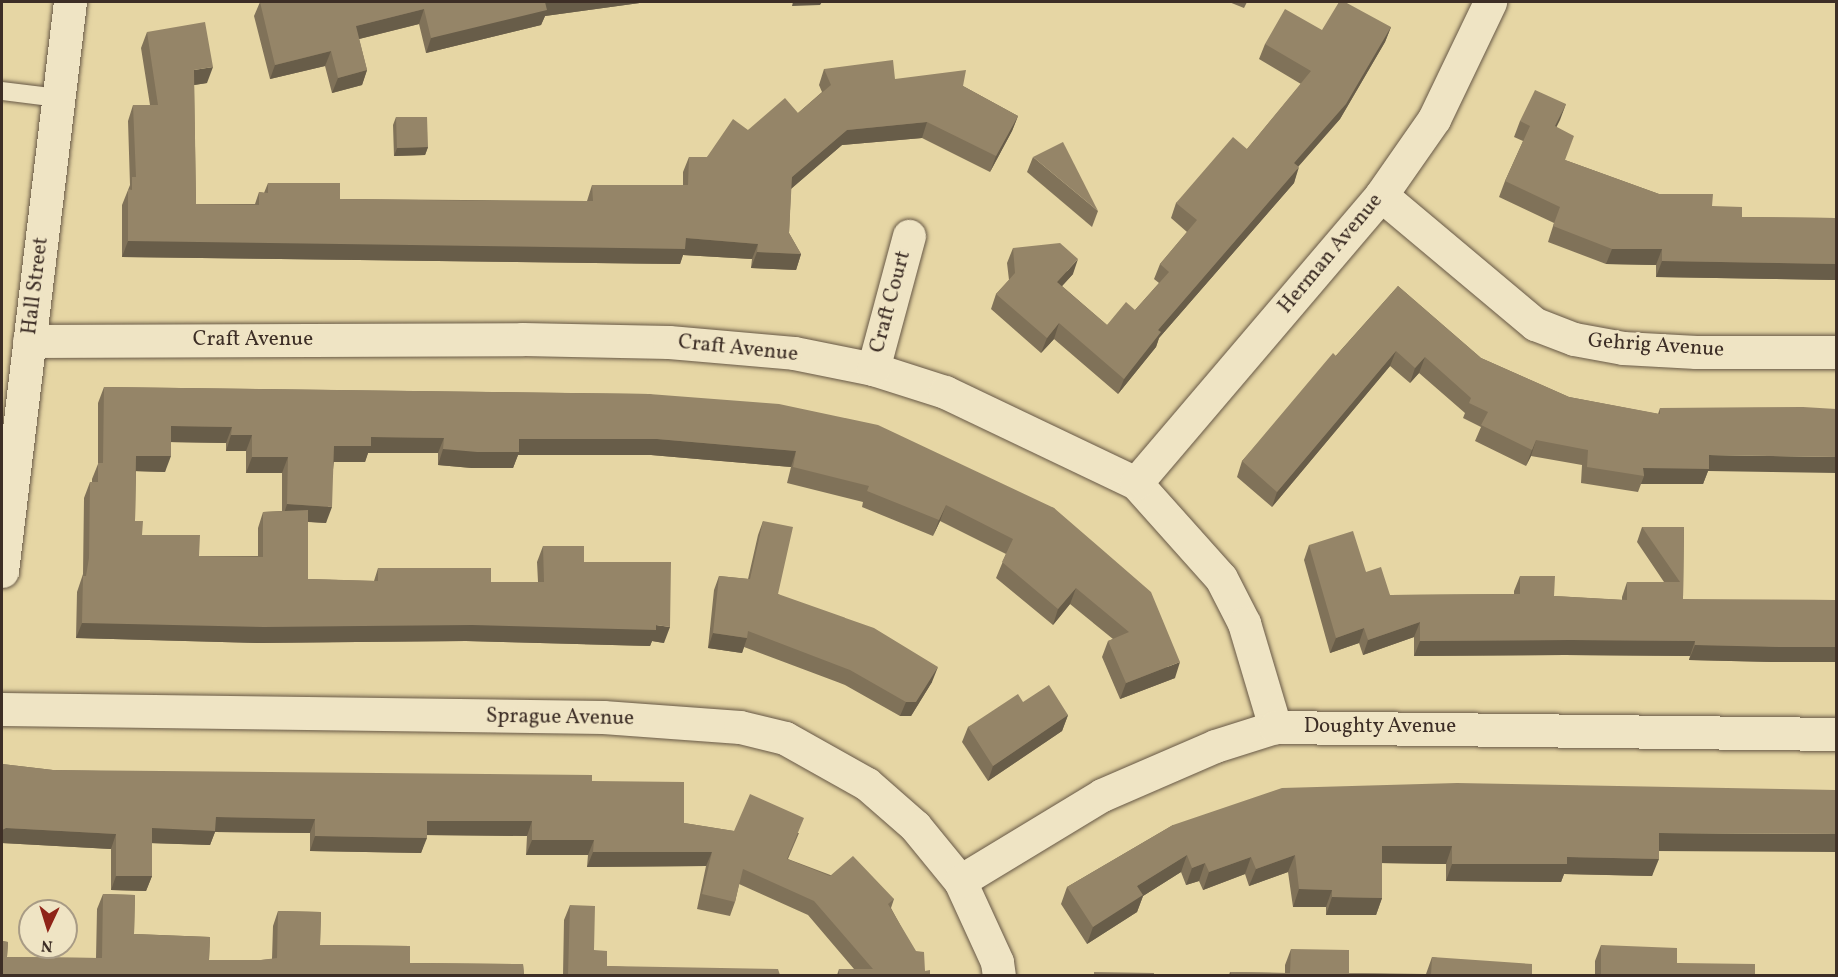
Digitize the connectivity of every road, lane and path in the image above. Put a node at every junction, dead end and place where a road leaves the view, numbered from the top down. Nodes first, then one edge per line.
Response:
1 (70, 2) edge
2 (1490, 2) edge
3 (2, 91) edge
4 (58, 98) junction
5 (1381, 195) junction
6 (909, 236) dead end
7 (29, 340) junction
8 (1836, 352) edge
9 (873, 369) junction
10 (1136, 483) junction
11 (2, 571) edge
12 (2, 709) edge
13 (1275, 727) junction
14 (1836, 734) edge
15 (960, 880) junction
16 (999, 975) edge

1 - 4 street, Hall Street
2 - 5 street, Herman Avenue
3 - 4 lane
4 - 7 street, Hall Street
5 - 8 street, Gehrig Avenue
5 - 10 street, Herman Avenue
6 - 9 street, Craft Court
7 - 9 street, Craft Avenue
7 - 11 street, Hall Street
9 - 10 street, Craft Avenue
10 - 13 street, Craft Avenue
12 - 15 street, Sprague Avenue
13 - 14 street, Doughty Avenue
13 - 15 street, Doughty Avenue
15 - 16 street, Sprague Avenue

